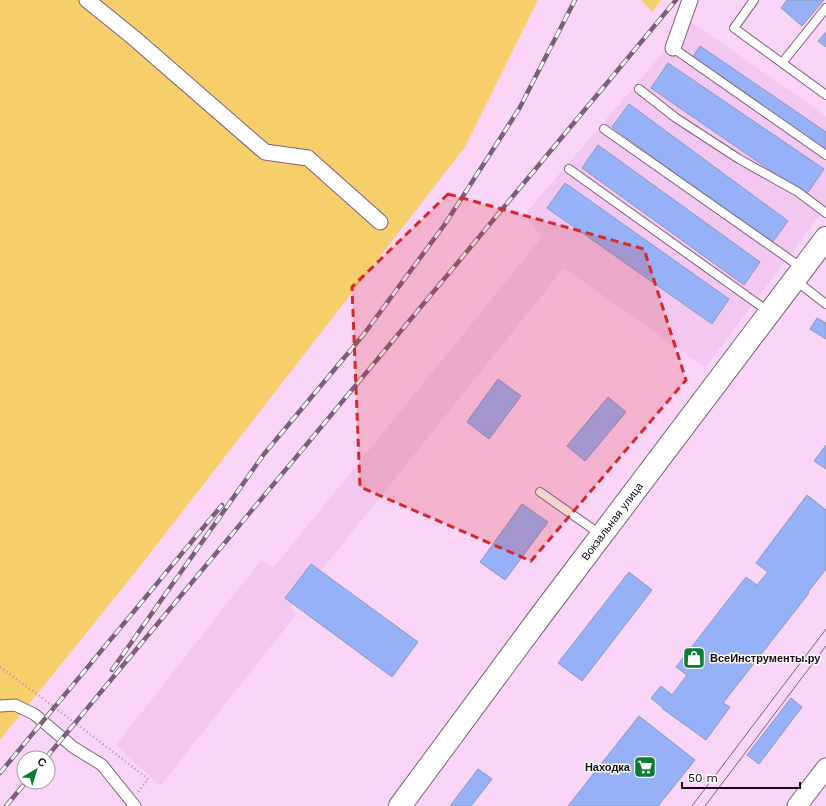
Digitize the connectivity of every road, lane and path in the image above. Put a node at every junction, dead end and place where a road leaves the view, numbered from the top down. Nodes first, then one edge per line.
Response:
1 (87, 0) edge
2 (690, 0) edge
3 (754, 0) edge
4 (826, 8) edge
5 (673, 48) joint
6 (782, 63) junction
7 (639, 90) dead end
8 (826, 95) edge
9 (604, 129) dead end
10 (826, 155) edge
11 (569, 169) dead end
12 (826, 214) edge
13 (380, 222) dead end
14 (826, 238) edge
15 (798, 274) junction
16 (826, 304) edge
17 (770, 312) junction
18 (540, 492) dead end
19 (602, 534) junction
20 (0, 667) edge
21 (0, 706) edge
22 (826, 768) edge
23 (142, 788) dead end
24 (136, 806) edge
25 (400, 806) edge
26 (797, 806) edge

1 - 13 street
2 - 5 street
3 - 6 lane
4 - 6 lane
5 - 10 lane
6 - 8 lane
7 - 12 lane
9 - 15 lane
11 - 17 lane
14 - 15 main road, Вокзальная улица
15 - 16 lane
15 - 17 main road, Вокзальная улица
17 - 19 main road, Вокзальная улица
18 - 19 lane
19 - 25 main road, Вокзальная улица
20 - 23 path, bridge
21 - 24 street
22 - 26 street

